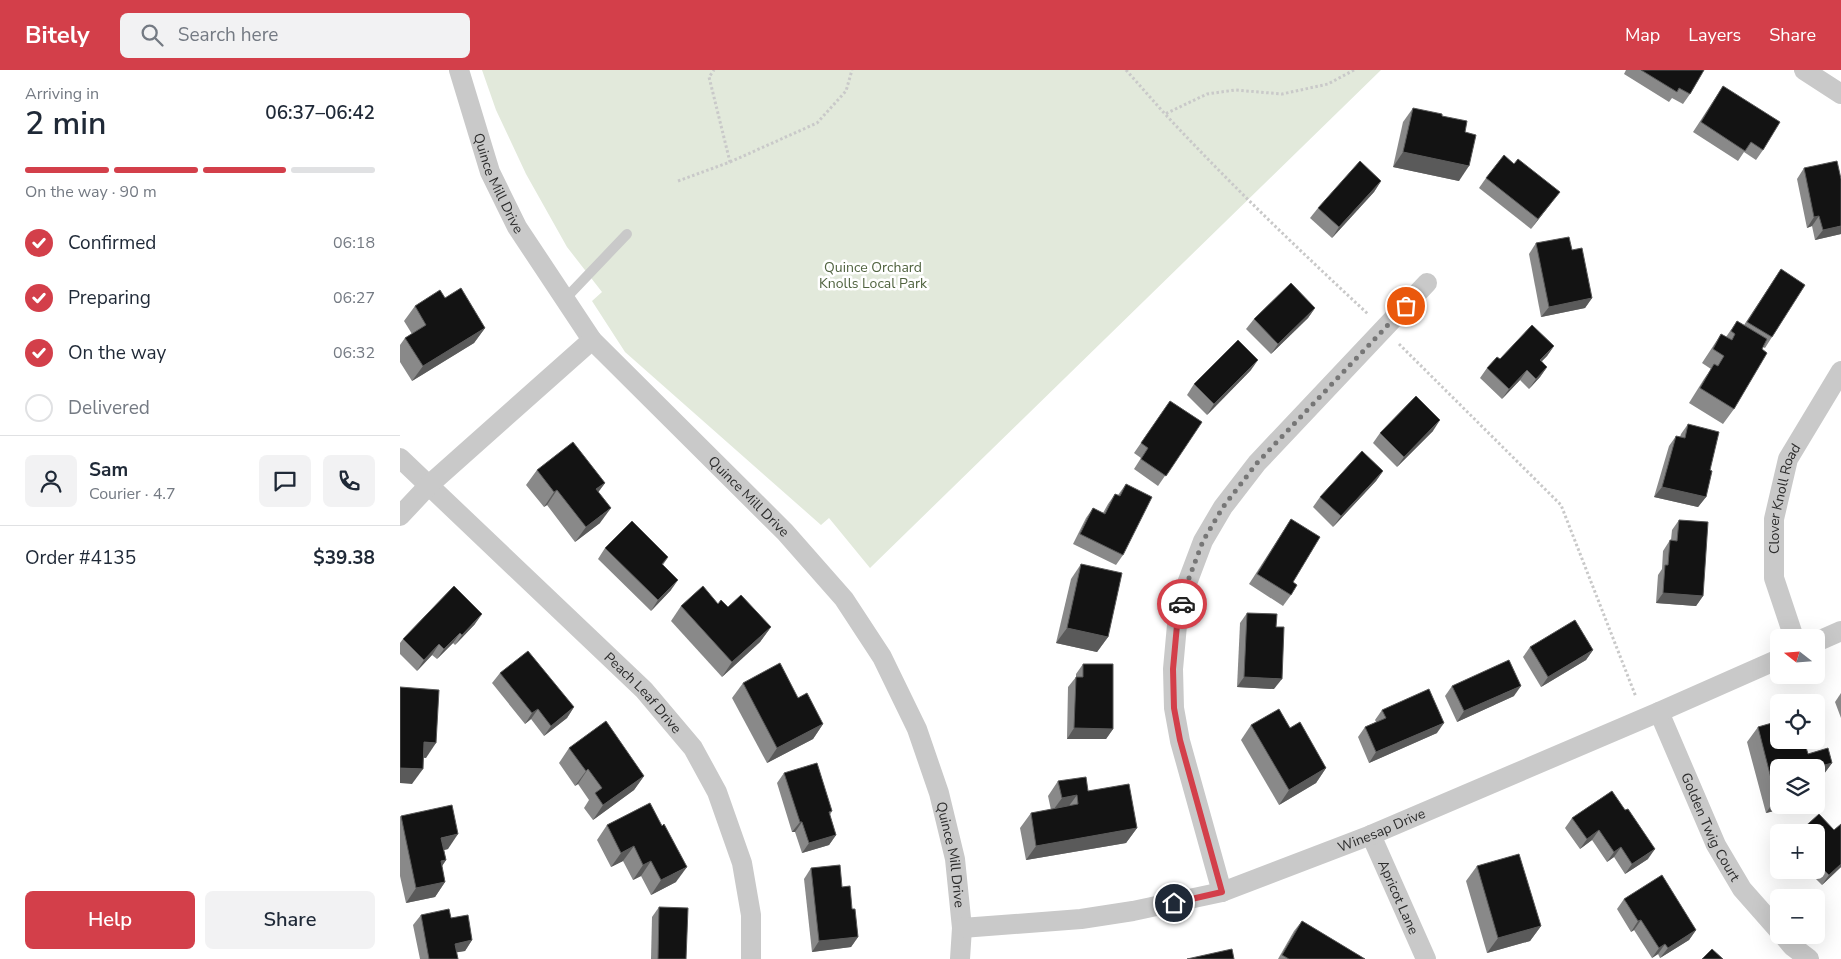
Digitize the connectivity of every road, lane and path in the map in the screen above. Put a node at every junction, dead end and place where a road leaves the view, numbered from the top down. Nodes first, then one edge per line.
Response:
1 (459, 70) edge
2 (714, 70) edge
3 (852, 70) edge
4 (1126, 70) edge
5 (1804, 70) edge
6 (1841, 94) edge
7 (1165, 114) dead end
8 (730, 162) junction
9 (678, 181) dead end
10 (627, 234) dead end
11 (1428, 283) dead end
12 (565, 299) junction
13 (592, 340) junction
14 (1841, 371) edge
15 (400, 458) edge
16 (429, 485) junction
17 (400, 516) edge
18 (1791, 629) edge
19 (1841, 631) edge
20 (1825, 638) edge
21 (1770, 663) edge
22 (1659, 712) junction
23 (1372, 835) junction
24 (1222, 892) junction
25 (1770, 921) edge
26 (962, 928) junction
27 (1790, 944) edge
28 (751, 959) edge
29 (960, 959) edge
30 (1426, 959) edge
31 (1809, 959) edge

1 - 12 street, Quince Mill Drive
2 - 8 path
3 - 8 path
4 - 7 path
5 - 6 street
8 - 9 path
10 - 12 lane
11 - 24 street
12 - 13 street, Quince Mill Drive
13 - 16 street
13 - 26 street, Quince Mill Drive
14 - 18 street, Clover Knoll Road
15 - 16 street, Peach Leaf Drive
16 - 17 street
16 - 28 street, Peach Leaf Drive
19 - 20 street
21 - 22 street, Winesap Drive
22 - 23 street, Winesap Drive
22 - 25 street, Golden Twig Court
23 - 24 street, Winesap Drive
23 - 30 street, Apricot Lane
24 - 26 street, Winesap Drive
26 - 29 street, Quince Mill Drive
27 - 31 street

